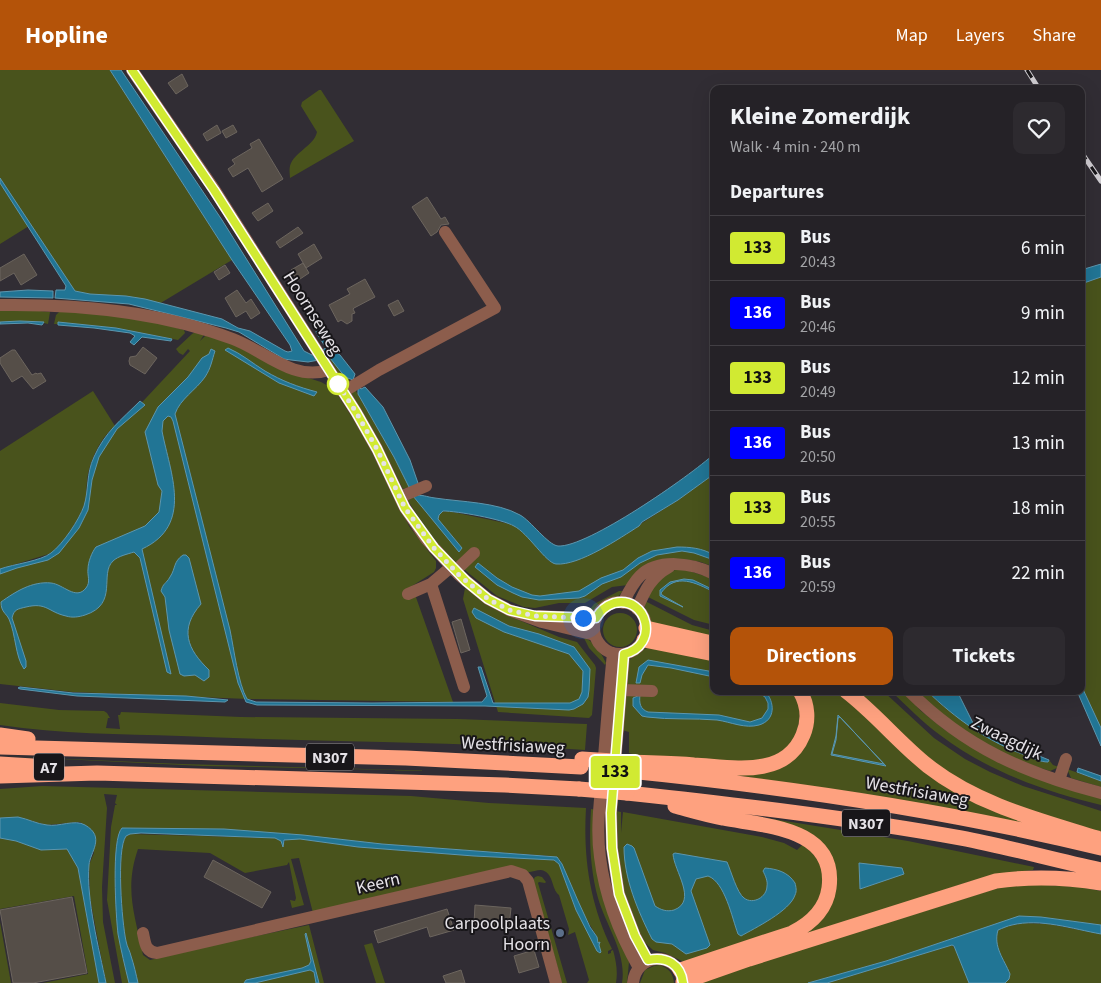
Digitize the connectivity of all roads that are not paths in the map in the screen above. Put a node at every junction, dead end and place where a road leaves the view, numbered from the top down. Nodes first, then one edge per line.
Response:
1 (132, 70) edge
2 (445, 232) dead end
3 (0, 304) edge
4 (322, 360) junction
5 (344, 392) junction
6 (474, 553) dead end
7 (674, 565) junction
8 (453, 569) junction
9 (710, 572) edge
10 (431, 584) junction
11 (408, 594) dead end
12 (623, 602) junction
13 (637, 609) junction
14 (509, 610) junction
15 (596, 618) junction
16 (645, 634) junction
17 (595, 635) junction
18 (710, 642) edge
19 (710, 653) edge
20 (619, 654) junction
21 (464, 687) dead end
22 (622, 690) junction
23 (652, 691) dead end
24 (802, 695) edge
25 (851, 695) edge
26 (913, 695) edge
27 (0, 735) edge
28 (0, 747) edge
29 (96, 749) junction
30 (1066, 759) dead end
31 (0, 764) edge
32 (629, 767) junction
33 (97, 773) junction
34 (0, 776) edge
35 (1059, 780) junction
36 (627, 793) junction
37 (1101, 793) edge
38 (1101, 839) edge
39 (1101, 848) edge
40 (1101, 870) edge
41 (1101, 883) edge
42 (143, 933) dead end
43 (644, 964) junction
44 (682, 978) edge
45 (556, 983) edge
46 (633, 983) edge

1 - 4 street, Hoornseweg
2 - 5 street
3 - 4 street
4 - 5 street, Hoornseweg
5 - 8 street, Hoornseweg
6 - 8 street
7 - 9 street
7 - 12 street
7 - 13 street
8 - 10 street
8 - 14 street, Hoornseweg
10 - 11 street
10 - 21 street
12 - 13 street
12 - 15 street
13 - 16 street
14 - 15 street, Hoornseweg
14 - 17 street, Hoornseweg
15 - 17 street
16 - 18 highway
16 - 19 highway
16 - 20 street
17 - 20 street
20 - 22 street
20 - 43 street
22 - 23 street
22 - 43 street
24 - 32 highway, N307
25 - 38 highway
26 - 35 street, Zwaagdijk
27 - 29 highway, A7
28 - 29 highway, A7
29 - 32 highway, Westfrisiaweg / N307
30 - 35 street
31 - 33 highway, A7
32 - 39 highway, Westfrisiaweg / N307
33 - 34 highway, A7
33 - 36 highway, N307, bridge
35 - 37 street, Zwaagdijk
36 - 40 highway, N307
36 - 44 highway, N307
41 - 44 highway
42 - 45 street, Keern
43 - 44 street
43 - 46 street

